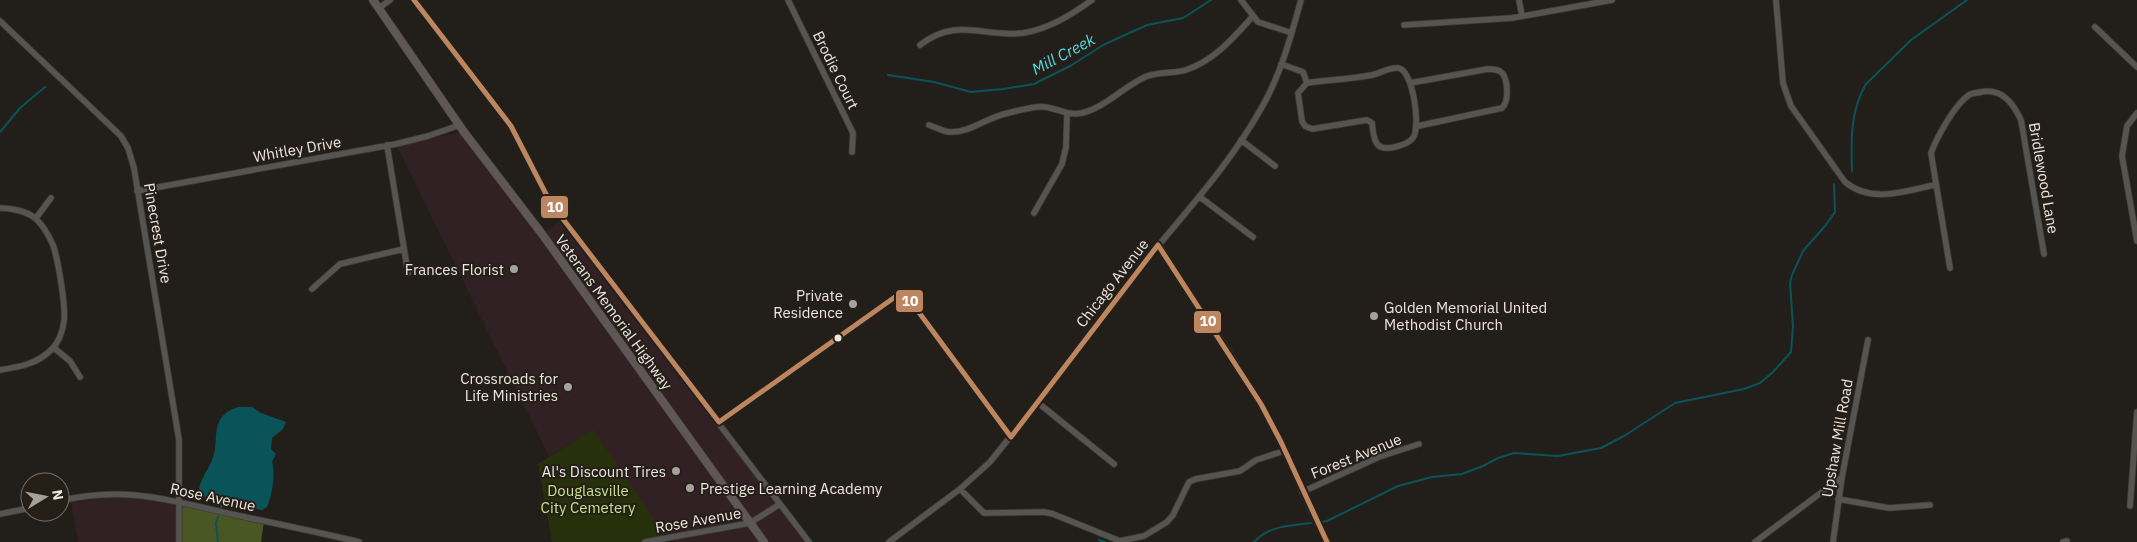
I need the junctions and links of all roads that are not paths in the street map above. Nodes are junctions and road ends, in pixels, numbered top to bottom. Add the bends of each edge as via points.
1 (373, 0) edge
2 (390, 0) edge
3 (414, 0) edge
4 (788, 0) edge
5 (1092, 0) edge
6 (1241, 0) edge
7 (1301, 0) edge
8 (1519, 0) edge
9 (1612, 0) edge
10 (1776, 0) edge
11 (378, 8) junction
12 (1253, 16) junction
13 (1522, 16) junction
14 (0, 21) edge
15 (1404, 25) dead end
16 (2095, 27) dead end
17 (1292, 33) junction
18 (920, 45) dead end
19 (1281, 64) junction
20 (2137, 67) edge
21 (1307, 83) junction
22 (1410, 83) junction
23 (2137, 113) edge
24 (1067, 114) junction
25 (460, 125) junction
26 (929, 125) dead end
27 (1418, 126) junction
28 (1241, 140) junction
29 (387, 146) junction
30 (852, 152) dead end
31 (1275, 166) dead end
32 (1936, 185) junction
33 (137, 191) junction
34 (1200, 197) junction
35 (52, 198) dead end
36 (0, 208) edge
37 (1034, 213) dead end
38 (36, 218) junction
39 (1253, 237) dead end
40 (2137, 241) edge
41 (1158, 245) junction
42 (404, 249) junction
43 (2044, 254) dead end
44 (1950, 268) dead end
45 (408, 273) dead end
46 (312, 290) dead end
47 (1868, 340) dead end
48 (54, 348) junction
49 (0, 370) edge
50 (80, 377) dead end
51 (1037, 402) junction
52 (2137, 412) edge
53 (719, 422) junction
54 (1011, 437) junction
55 (1419, 444) dead end
56 (1284, 451) junction
57 (1114, 464) dead end
58 (1842, 477) junction
59 (960, 489) junction
60 (1302, 492) junction
61 (70, 499) edge
62 (1838, 499) junction
63 (179, 502) junction
64 (780, 504) junction
65 (1930, 505) dead end
66 (2130, 506) dead end
67 (20, 510) edge
68 (0, 514) edge
69 (750, 522) junction
70 (674, 540) edge
71 (179, 542) edge
72 (359, 542) edge
73 (645, 542) edge
74 (764, 542) edge
75 (810, 542) edge
76 (889, 542) edge
77 (1327, 542) edge
78 (1755, 542) edge
79 (1833, 542) edge

1 - 11 main road, Veterans Memorial Highway
2 - 11 street
3 - 53 street via 507,120 547,196 563,219
4 - 30 street, Brodie Court via 854,133
5 - 18 street via 1069,16 1022,33 966,28 933,35
6 - 12 street
7 - 17 street, Chicago Avenue
8 - 13 street
9 - 13 street
10 - 32 street via 1783,82 1791,106 1845,182 1855,190 1880,195
11 - 25 main road, Veterans Memorial Highway
12 - 17 street via 1258,22
12 - 24 street via 1208,60 1184,71 1161,72 1145,77 1099,107
13 - 15 street
14 - 33 street, Pinecrest Drive via 121,136 132,161
16 - 20 street
17 - 19 street, Chicago Avenue
19 - 21 street via 1303,72
19 - 28 street, Chicago Avenue via 1263,105
21 - 22 street via 1373,75 1400,68
21 - 27 street via 1298,93 1302,121 1312,129 1367,120 1372,123 1378,146 1384,149 1405,144 1414,138
22 - 27 street
22 - 27 street via 1496,69 1503,74 1508,99 1502,108
23 - 40 street via 2127,126 2122,156
24 - 26 street via 1043,106 994,116 966,130 949,132
24 - 37 street via 1062,164
25 - 29 street, Whitley Drive
25 - 69 main road, Veterans Memorial Highway
28 - 31 street
28 - 34 street, Chicago Avenue
29 - 33 street, Whitley Drive
29 - 42 street
32 - 43 street, Bridlewood Lane via 1931,153 1936,139 1959,106 1970,95 1989,91 2003,95 2014,105 2021,120
32 - 44 street, Bridlewood Lane
33 - 63 street, Pinecrest Drive via 179,440
34 - 39 street
34 - 41 street, Chicago Avenue
35 - 38 street
36 - 38 street
38 - 48 street via 53,246 64,307 64,320
41 - 51 street, Chicago Avenue
41 - 56 street via 1236,363 1275,429
42 - 45 street
42 - 46 street via 340,264
47 - 58 street, Upshaw Mill Road
48 - 49 street via 33,363
48 - 50 street via 70,361
51 - 54 street, Chicago Avenue
51 - 57 street
52 - 66 street
53 - 54 street via 895,297 901,296 912,304
53 - 64 street
54 - 59 street, Chicago Avenue via 990,462
55 - 60 street, Forest Avenue via 1379,457
56 - 59 street via 1256,460 1240,471 1189,482 1167,522 1144,536 1120,541 1044,512 984,513
56 - 60 street
58 - 62 street, Upshaw Mill Road
58 - 78 street
59 - 76 street, Chicago Avenue
60 - 77 street
61 - 63 street, Rose Avenue via 126,493
62 - 65 street via 1889,508
62 - 79 street, Upshaw Mill Road
63 - 71 street, Pinecrest Drive
63 - 72 street, Rose Avenue
64 - 69 street, Rose Avenue
64 - 75 street
67 - 68 street
69 - 70 street, Rose Avenue
69 - 74 main road, Veterans Memorial Highway
70 - 73 street, Rose Avenue

